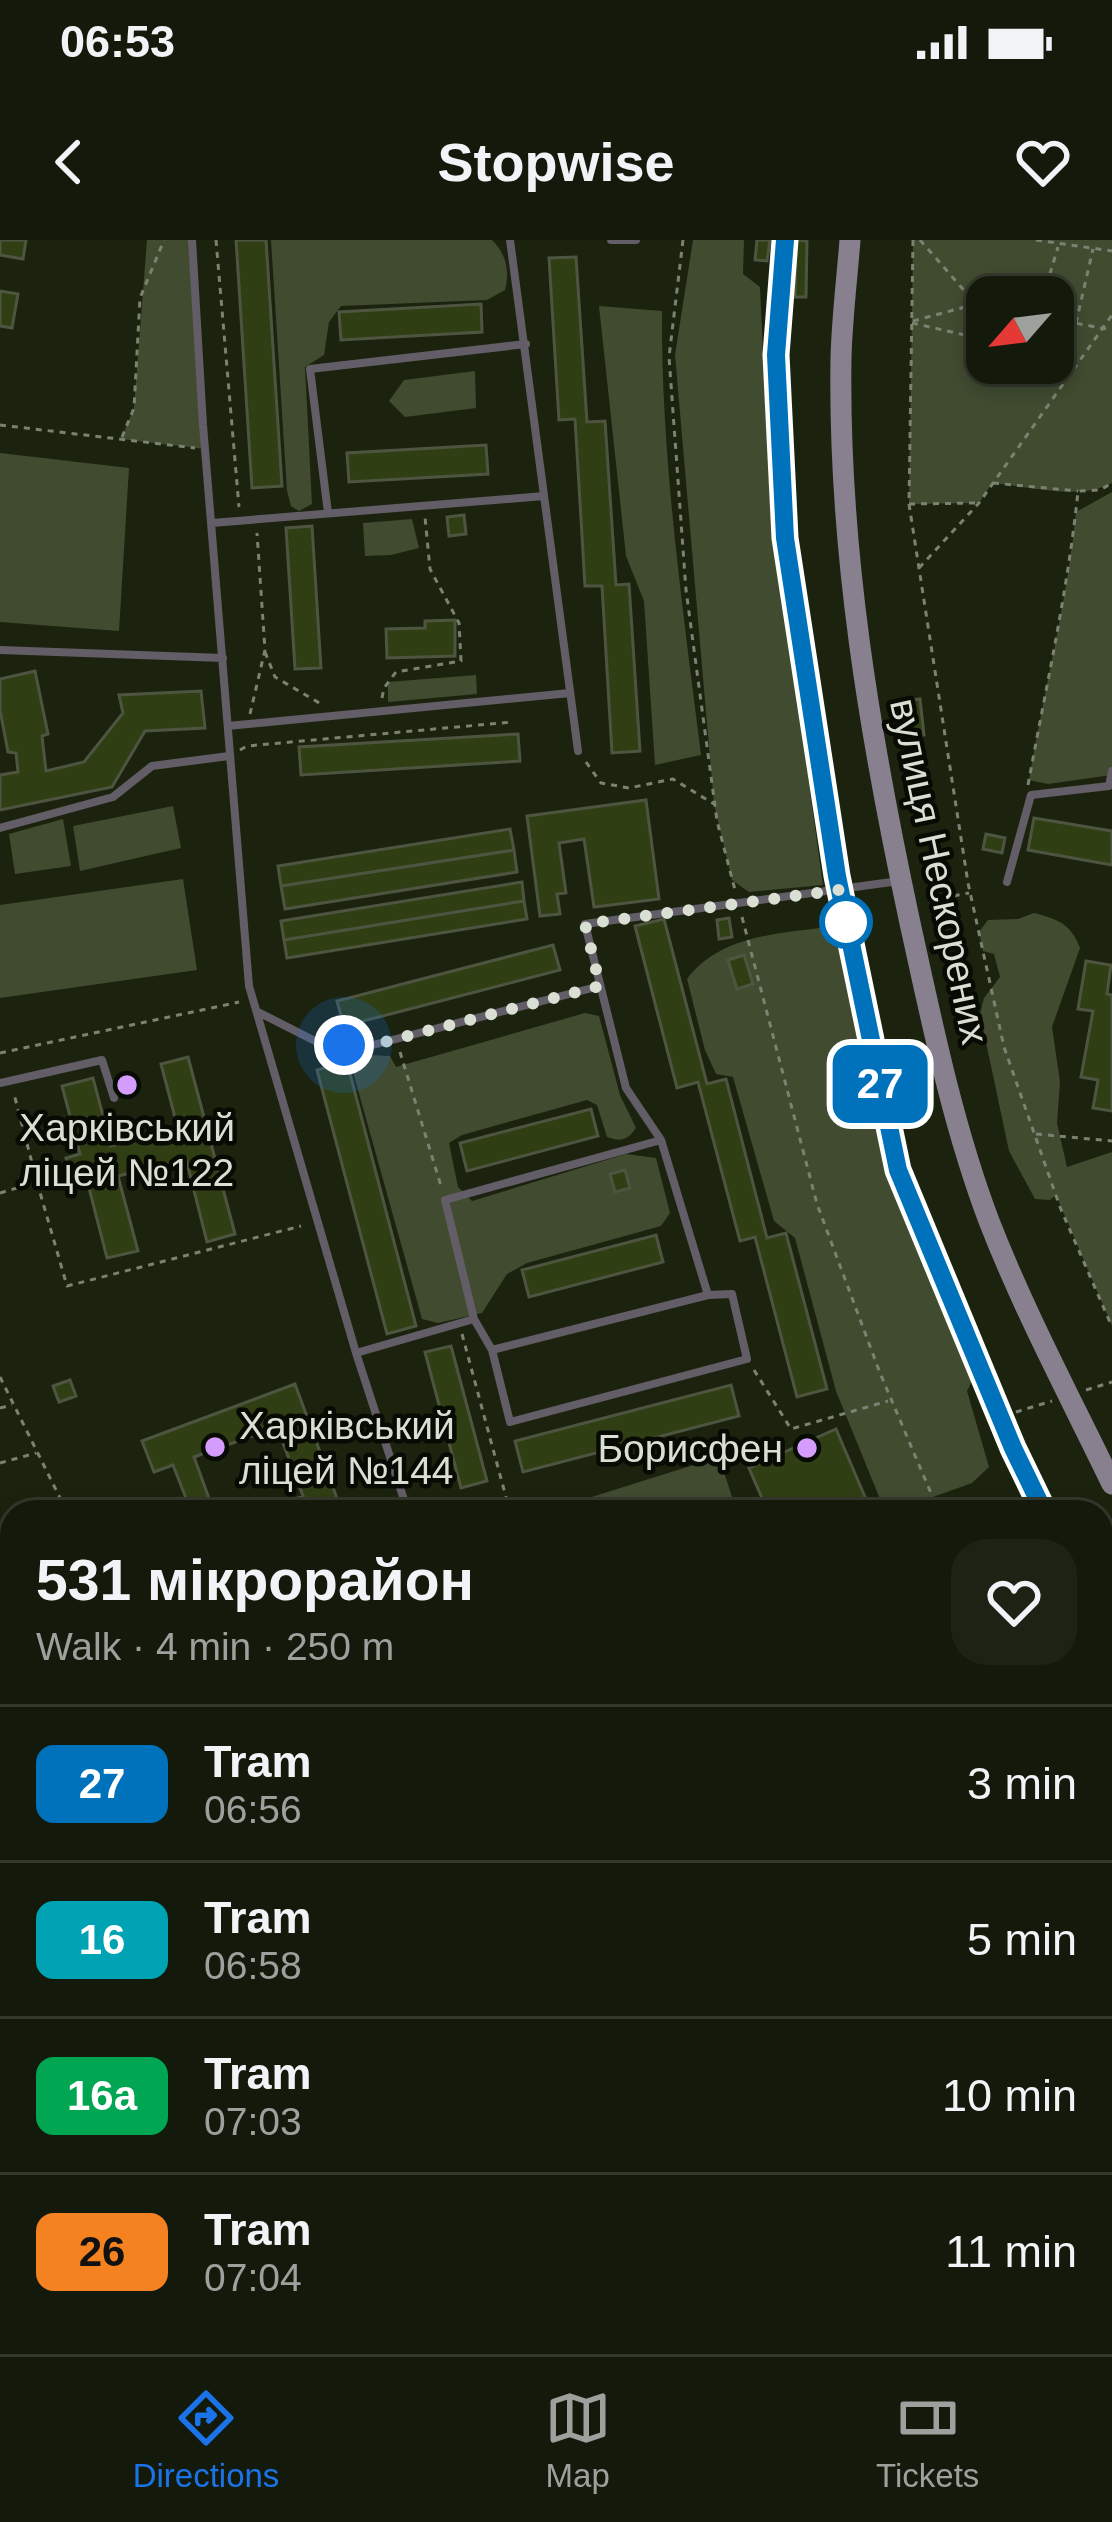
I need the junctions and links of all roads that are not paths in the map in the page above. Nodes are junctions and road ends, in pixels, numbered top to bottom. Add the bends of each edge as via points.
1 (192, 240) edge
2 (510, 240) edge
3 (610, 240) edge
4 (636, 240) edge
5 (850, 240) edge
6 (526, 344) junction
7 (544, 496) junction
8 (328, 513) junction
9 (212, 523) junction
10 (0, 650) edge
11 (223, 658) junction
12 (570, 693) junction
13 (228, 726) junction
14 (578, 751) road end
15 (229, 756) junction
16 (1112, 771) edge
17 (0, 828) edge
18 (901, 881) junction
19 (1007, 882) dead end
20 (600, 986) junction
21 (257, 1011) junction
22 (0, 1083) edge
23 (114, 1098) dead end
24 (662, 1140) junction
25 (707, 1294) junction
26 (474, 1319) junction
27 (492, 1350) junction
28 (356, 1353) junction
29 (1112, 1484) edge
30 (404, 1500) edge

1 - 9 lane
2 - 6 lane
3 - 4 lane
5 - 18 main road, вулиця Нескорених via 841,352 850,573
6 - 7 lane
6 - 8 lane via 310,369
7 - 8 lane
7 - 12 lane
8 - 9 lane
9 - 11 lane
10 - 11 lane
11 - 13 lane
12 - 13 lane
12 - 14 lane
13 - 15 lane
15 - 17 lane via 152,766 113,796
15 - 21 lane
16 - 19 lane via 1108,786 1031,795
18 - 20 lane via 585,924
18 - 29 main road, вулиця Нескорених via 989,1220
20 - 21 lane via 369,1046 320,1043
20 - 24 lane via 626,1088
21 - 28 lane
22 - 23 lane via 102,1060
24 - 25 lane
24 - 26 lane via 445,1200
25 - 27 lane
25 - 27 lane via 731,1294 747,1359 510,1422
26 - 27 lane
26 - 28 lane
28 - 30 lane

